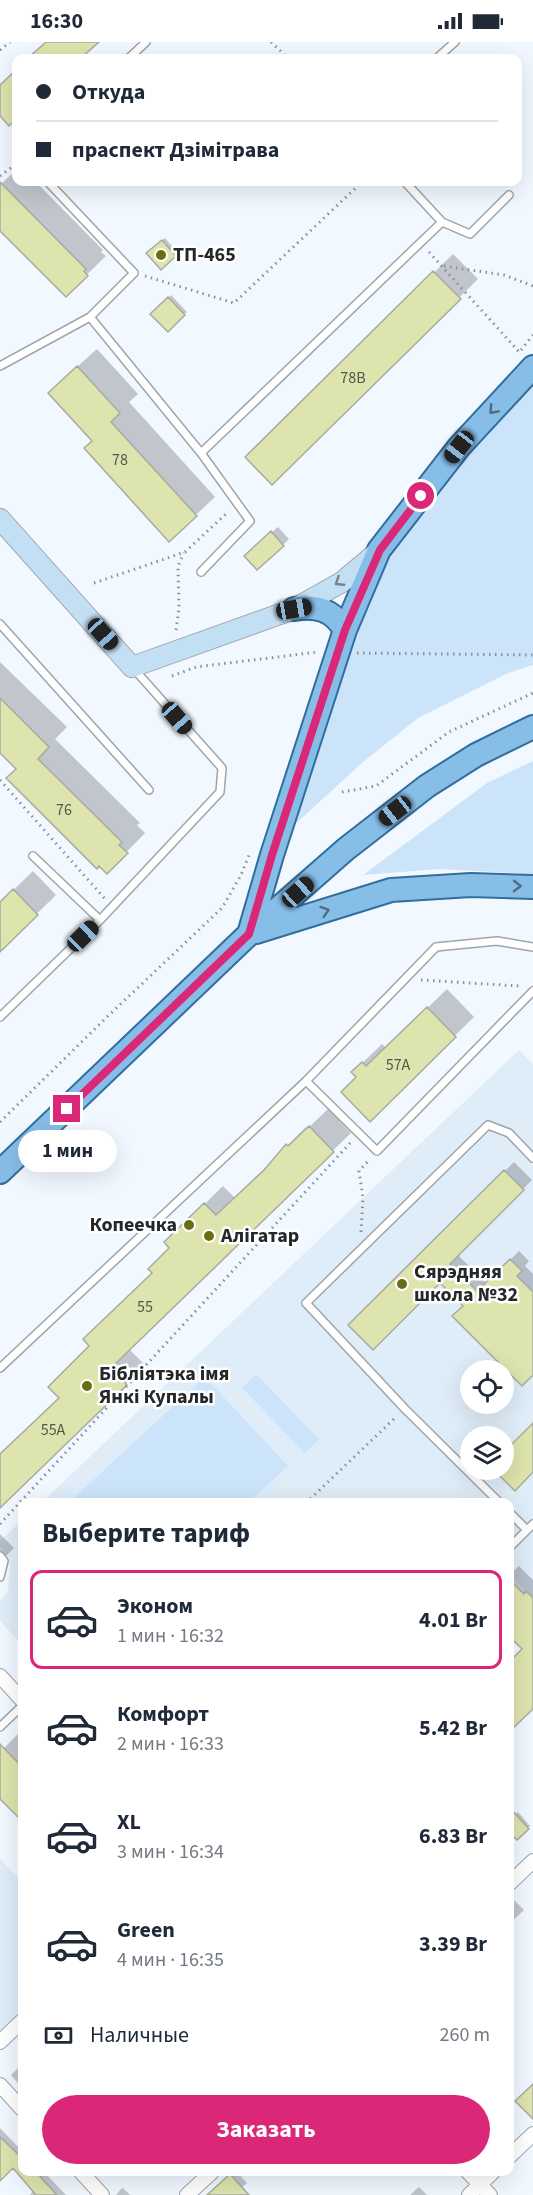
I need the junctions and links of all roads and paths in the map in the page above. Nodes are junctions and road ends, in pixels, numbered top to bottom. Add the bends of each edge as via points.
1 (10, 42) edge
2 (146, 42) edge
3 (272, 42) edge
4 (455, 42) edge
5 (0, 50) edge
6 (133, 54) edge
7 (284, 54) edge
8 (442, 54) edge
9 (52, 186) edge
10 (358, 186) edge
11 (409, 186) edge
12 (509, 195) dead end
13 (442, 222) junction
14 (420, 242) junction
15 (442, 266) junction
16 (134, 273) junction
17 (533, 286) edge
18 (90, 317) junction
19 (533, 335) edge
20 (528, 362) edge
21 (0, 366) edge
22 (201, 453) junction
23 (237, 504) junction
24 (0, 519) edge
25 (380, 550) junction
26 (185, 552) junction
27 (201, 572) dead end
28 (94, 583) dead end
29 (294, 609) junction
30 (0, 624) edge
31 (187, 627) dead end
32 (345, 630) junction
33 (132, 667) junction
34 (533, 693) edge
35 (533, 727) edge
36 (0, 780) edge
37 (148, 790) dead end
38 (342, 792) dead end
39 (252, 847) dead end
40 (33, 856) dead end
41 (533, 887) edge
42 (112, 907) junction
43 (100, 920) junction
44 (249, 934) junction
45 (533, 946) edge
46 (404, 979) junction
47 (522, 986) dead end
48 (533, 991) edge
49 (0, 1017) edge
50 (306, 1081) junction
51 (0, 1122) edge
52 (359, 1133) junction
53 (377, 1151) junction
54 (533, 1158) edge
55 (0, 1172) edge
56 (360, 1250) junction
57 (0, 1368) edge
58 (405, 1408) junction
59 (24, 1498) edge
60 (311, 1498) edge
61 (495, 1498) edge
62 (18, 1504) edge
63 (514, 1515) edge
64 (0, 1524) edge
65 (530, 1527) edge
66 (514, 1543) edge
67 (0, 1556) edge
68 (0, 1577) edge
69 (0, 1676) edge
70 (18, 1696) edge
71 (18, 1710) edge
72 (0, 1727) edge
73 (533, 1861) edge
74 (514, 1879) edge
75 (18, 2025) edge
76 (0, 2042) edge
77 (0, 2085) edge
78 (18, 2105) edge
79 (533, 2134) edge
80 (514, 2152) edge
81 (85, 2176) edge
82 (208, 2176) edge
83 (472, 2176) edge
84 (491, 2176) edge
85 (485, 2190) edge
86 (102, 2195) edge
87 (188, 2195) edge
88 (469, 2195) edge

1 - 5 path
2 - 6 lane
3 - 7 path
4 - 8 lane
9 - 16 lane
10 - 16 path via 234,303
11 - 13 lane
12 - 13 lane via 471,234
13 - 14 lane
14 - 15 path
14 - 22 lane
15 - 17 path via 504,274
15 - 20 path
16 - 18 lane
18 - 21 lane
18 - 22 lane
19 - 20 path
20 -> 25 main road
22 - 23 lane
23 - 26 path
23 - 27 lane via 250,520
24 - 33 street
25 -> 29 street via 342,582
25 - 32 main road
26 - 28 path
26 - 31 path via 178,566 176,630
29 - 32 main road via 308,606 326,610
29 - 33 street
30 - 37 lane
32 - 44 main road
33 - 42 lane via 222,768 220,792
34 - 38 path via 449,732 376,786
35 - 44 main road via 476,755 427,786 346,849
36 - 42 path
39 - 51 path via 222,909
40 - 43 lane
44 -> 41 main road via 390,890 471,885
42 - 43 lane
43 - 49 lane
44 - 55 main road
45 - 46 lane via 496,941 436,946
46 - 47 path
46 - 50 lane
48 - 53 lane
50 - 52 lane
50 - 57 lane
52 - 53 lane
52 - 59 path
53 - 56 path via 359,1171 363,1198
54 - 56 lane via 509,1133 488,1125
56 - 58 lane via 306,1303
58 - 60 path
58 - 61 lane
62 - 64 path
63 - 65 lane
65 - 66 lane
67 - 68 lane via 4,1562
69 - 70 street
71 - 72 lane
73 - 74 street
75 - 76 street
77 - 78 street
79 - 80 street
81 - 86 street
82 - 87 street
83 - 85 street
84 - 85 street
85 - 88 street

